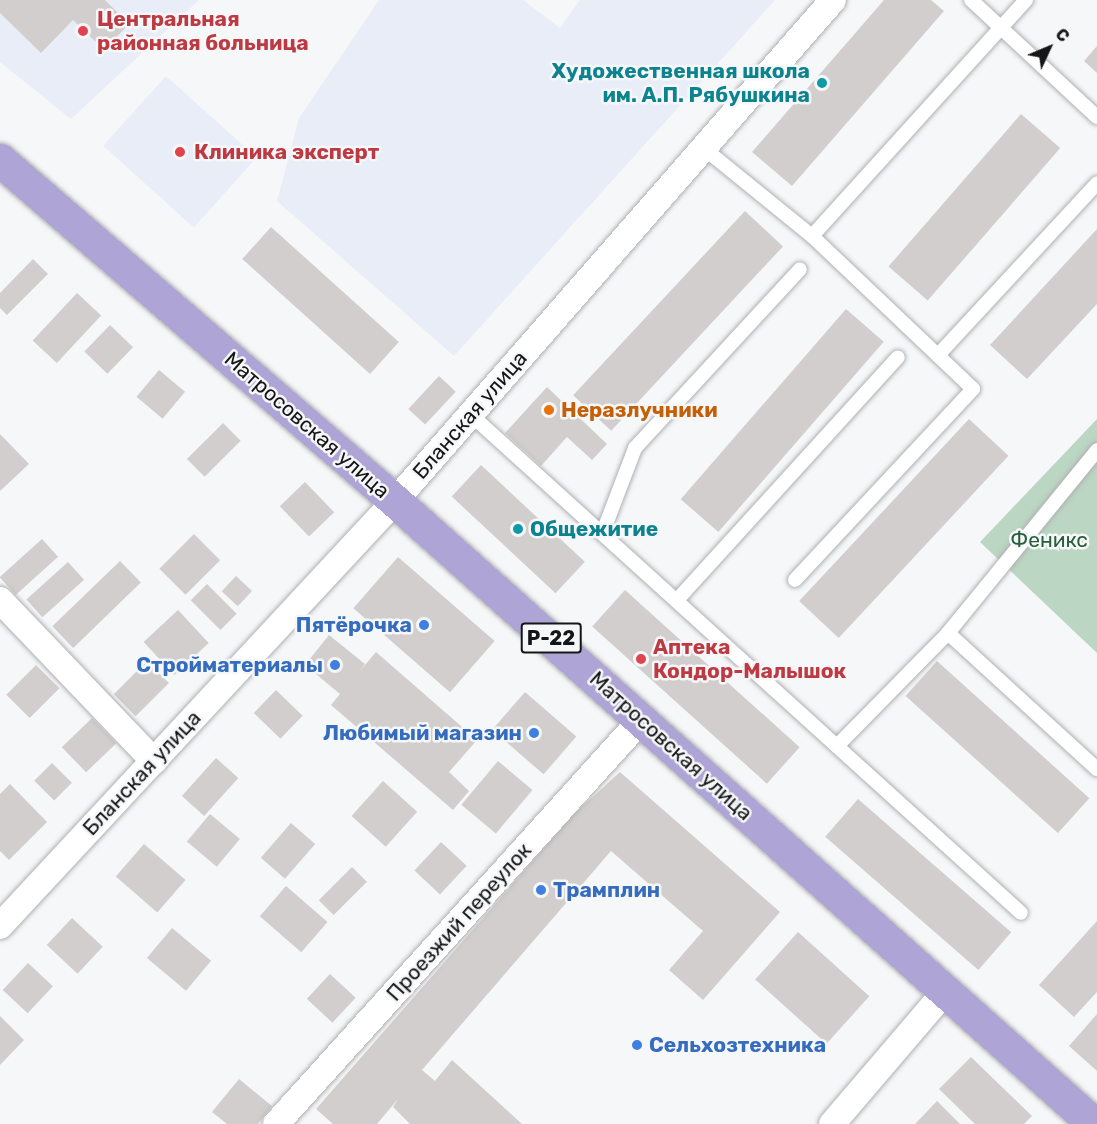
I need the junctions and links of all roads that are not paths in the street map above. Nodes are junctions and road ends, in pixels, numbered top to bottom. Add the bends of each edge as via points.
1 (833, 0) edge
2 (971, 0) edge
3 (1026, 0) edge
4 (1000, 28) junction
5 (1097, 117) edge
6 (706, 150) junction
7 (0, 160) edge
8 (1097, 183) edge
9 (812, 236) junction
10 (800, 269) dead end
11 (938, 356) junction
12 (898, 357) dead end
13 (470, 414) junction
14 (1097, 450) edge
15 (395, 501) junction
16 (603, 532) junction
17 (795, 580) dead end
18 (0, 600) edge
19 (677, 600) junction
20 (948, 633) junction
21 (642, 719) junction
22 (837, 746) junction
23 (154, 760) junction
24 (1097, 769) edge
25 (1021, 913) dead end
26 (0, 926) edge
27 (944, 993) junction
28 (276, 1124) edge
29 (832, 1124) edge
30 (1094, 1124) edge

1 - 6 street, Бланская улица
2 - 4 lane
3 - 4 lane
4 - 5 lane
4 - 9 lane
6 - 9 lane
6 - 13 street, Бланская улица
7 - 15 highway, Матросовская улица / Р-22
8 - 11 lane
9 - 11 lane
10 - 16 lane via 635,448
11 - 17 lane via 973,389
12 - 19 lane
13 - 15 street, Бланская улица
13 - 16 lane
14 - 20 lane
15 - 21 highway, Матросовская улица / Р-22
15 - 23 street, Бланская улица
16 - 19 lane
18 - 23 street
19 - 22 lane
20 - 22 lane
20 - 24 lane
21 - 27 highway, Матросовская улица / Р-22
21 - 28 street, Проезжий переулок
22 - 25 lane
23 - 26 street, Бланская улица
27 - 29 street
27 - 30 highway, Матросовская улица / Р-22

